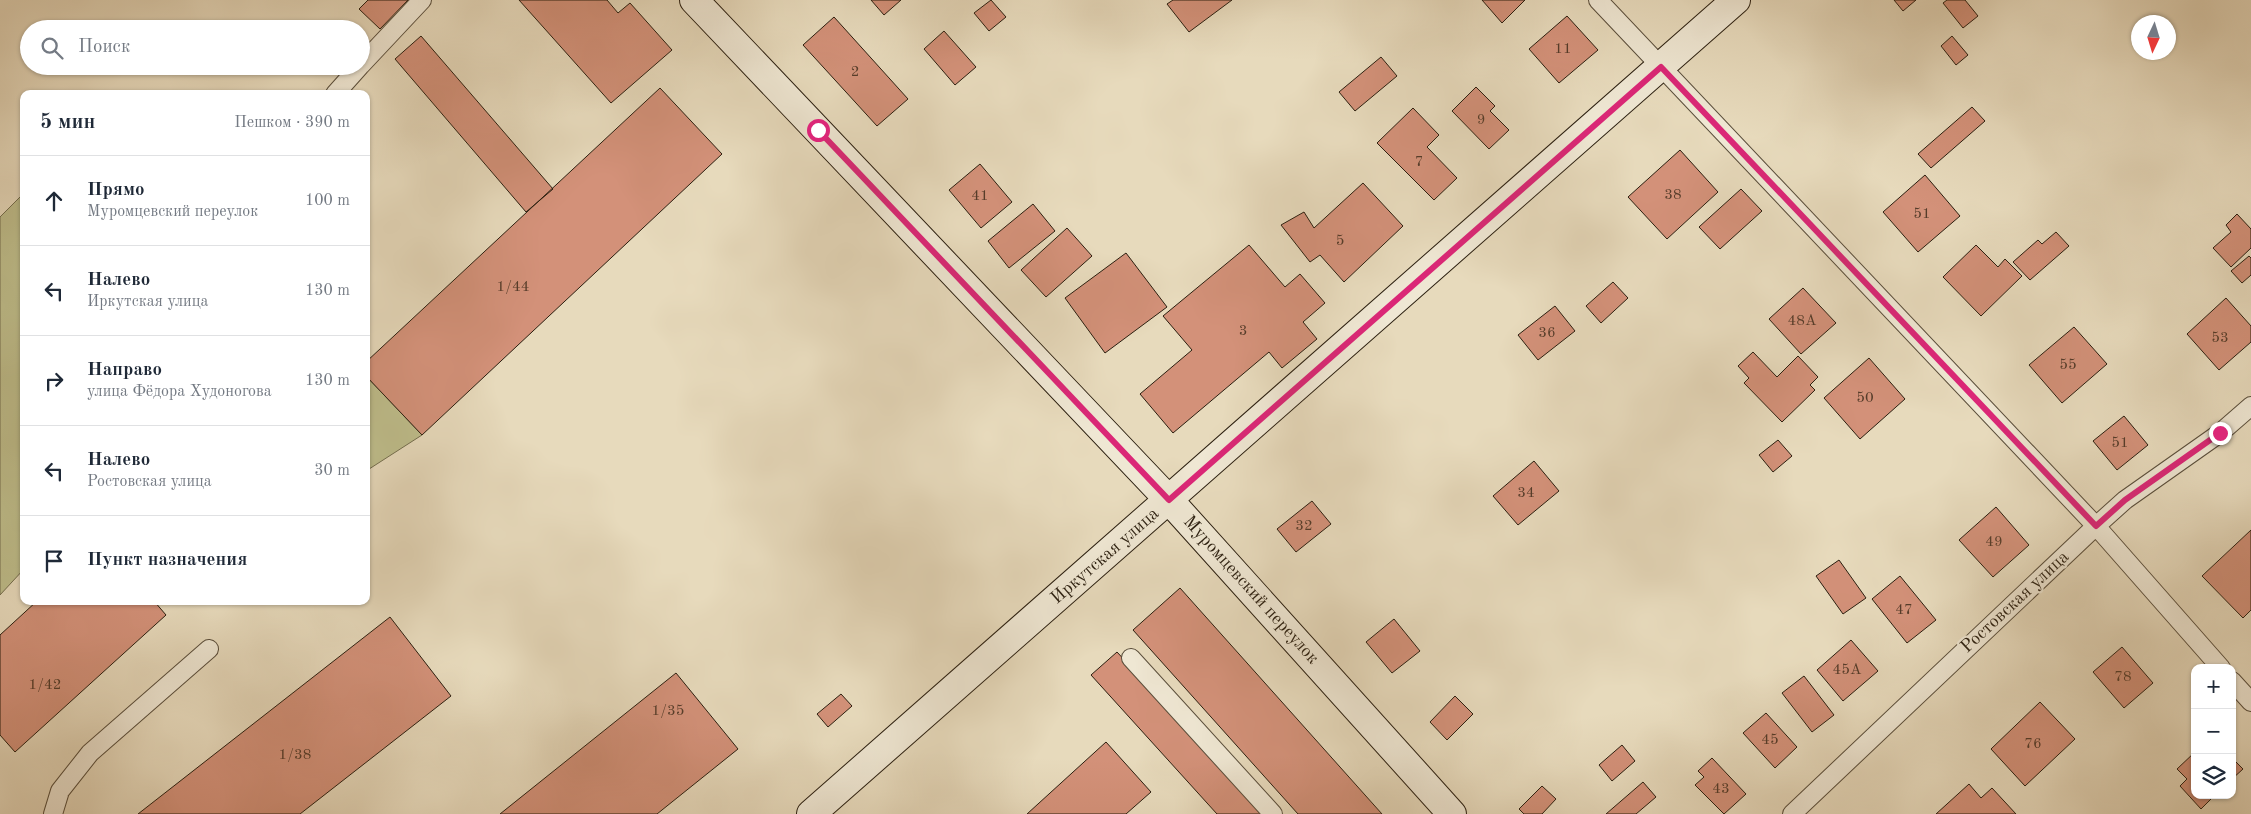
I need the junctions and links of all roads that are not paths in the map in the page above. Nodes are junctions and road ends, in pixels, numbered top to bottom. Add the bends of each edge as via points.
1 (422, 0) edge
2 (694, 0) edge
3 (1598, 0) edge
4 (1736, 0) edge
5 (370, 56) edge
6 (1661, 67) junction
7 (353, 75) edge
8 (339, 90) edge
9 (2251, 406) edge
10 (1169, 500) junction
11 (2096, 526) junction
12 (209, 649) dead end
13 (1131, 658) dead end
14 (2217, 664) edge
15 (2236, 685) edge
16 (2251, 702) edge
17 (53, 814) edge
18 (811, 814) edge
19 (1273, 814) edge
20 (1452, 814) edge
21 (1792, 814) edge

1 - 5 lane
2 - 10 street, Муромцевский переулок
3 - 6 lane
4 - 6 street, Иркутская улица
6 - 10 street, Иркутская улица
6 - 11 lane
7 - 8 lane
9 - 11 lane, Ростовская улица via 2220,433 2125,500
10 - 18 street, Иркутская улица
10 - 20 street, Муромцевский переулок
11 - 14 lane
11 - 21 lane, Ростовская улица
12 - 17 lane via 90,753 60,791
13 - 19 lane
15 - 16 lane

